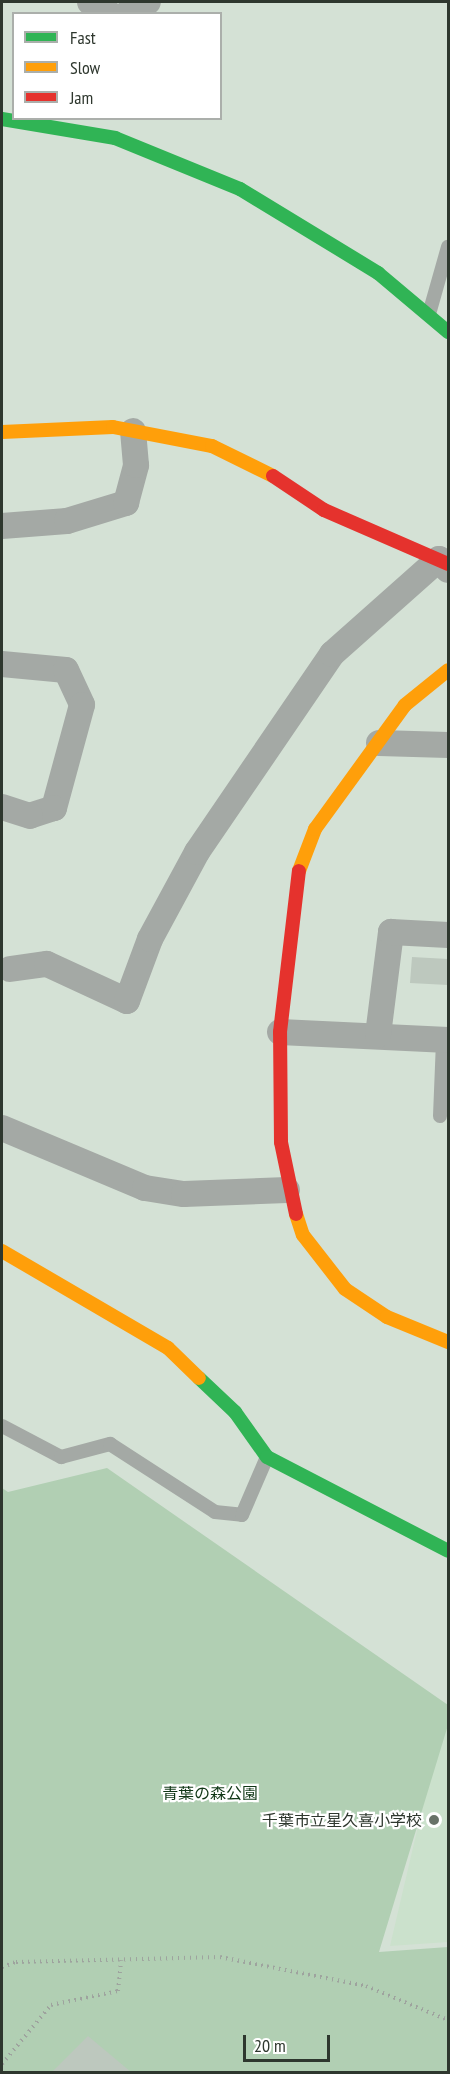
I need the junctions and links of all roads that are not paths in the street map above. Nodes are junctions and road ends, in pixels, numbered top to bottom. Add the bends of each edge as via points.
1 (90, 2) edge
2 (148, 2) edge
3 (107, 12) edge
4 (130, 12) edge
5 (24, 120) edge
6 (45, 121) edge
7 (448, 247) edge
8 (428, 315) junction
9 (448, 332) edge
10 (133, 431) junction
11 (2, 432) edge
12 (2, 526) edge
13 (445, 565) edge
14 (2, 664) edge
15 (448, 670) edge
16 (379, 743) junction
17 (448, 745) edge
18 (2, 807) edge
19 (448, 935) edge
20 (4, 974) edge
21 (280, 1032) junction
22 (378, 1035) junction
23 (446, 1040) edge
24 (440, 1116) dead end
25 (2, 1128) edge
26 (287, 1190) junction
27 (2, 1251) edge
28 (448, 1342) edge
29 (2, 1426) edge
30 (267, 1457) junction
31 (448, 1551) edge

1 - 3 street
2 - 4 street
5 - 6 street
6 - 8 street via 114,138 240,189 378,273
7 - 8 lane
8 - 9 street
10 - 11 street
10 - 12 street via 136,465 126,503 67,521
10 - 13 street via 212,446 256,465 324,510
13 - 20 street via 332,654 197,852 150,939 128,1001 47,964
14 - 18 street via 66,670 82,705 54,808 30,816
15 - 16 street via 405,705
16 - 17 street
16 - 21 street via 341,786 300,865
19 - 22 street via 391,932
21 - 22 street
21 - 26 street via 281,1142
22 - 23 street
23 - 24 lane
25 - 26 street via 144,1188 184,1194
26 - 28 street via 303,1235 345,1288 387,1317
27 - 30 street via 168,1348 235,1412
29 - 30 lane via 61,1457 110,1444 215,1512 242,1515
30 - 31 street

